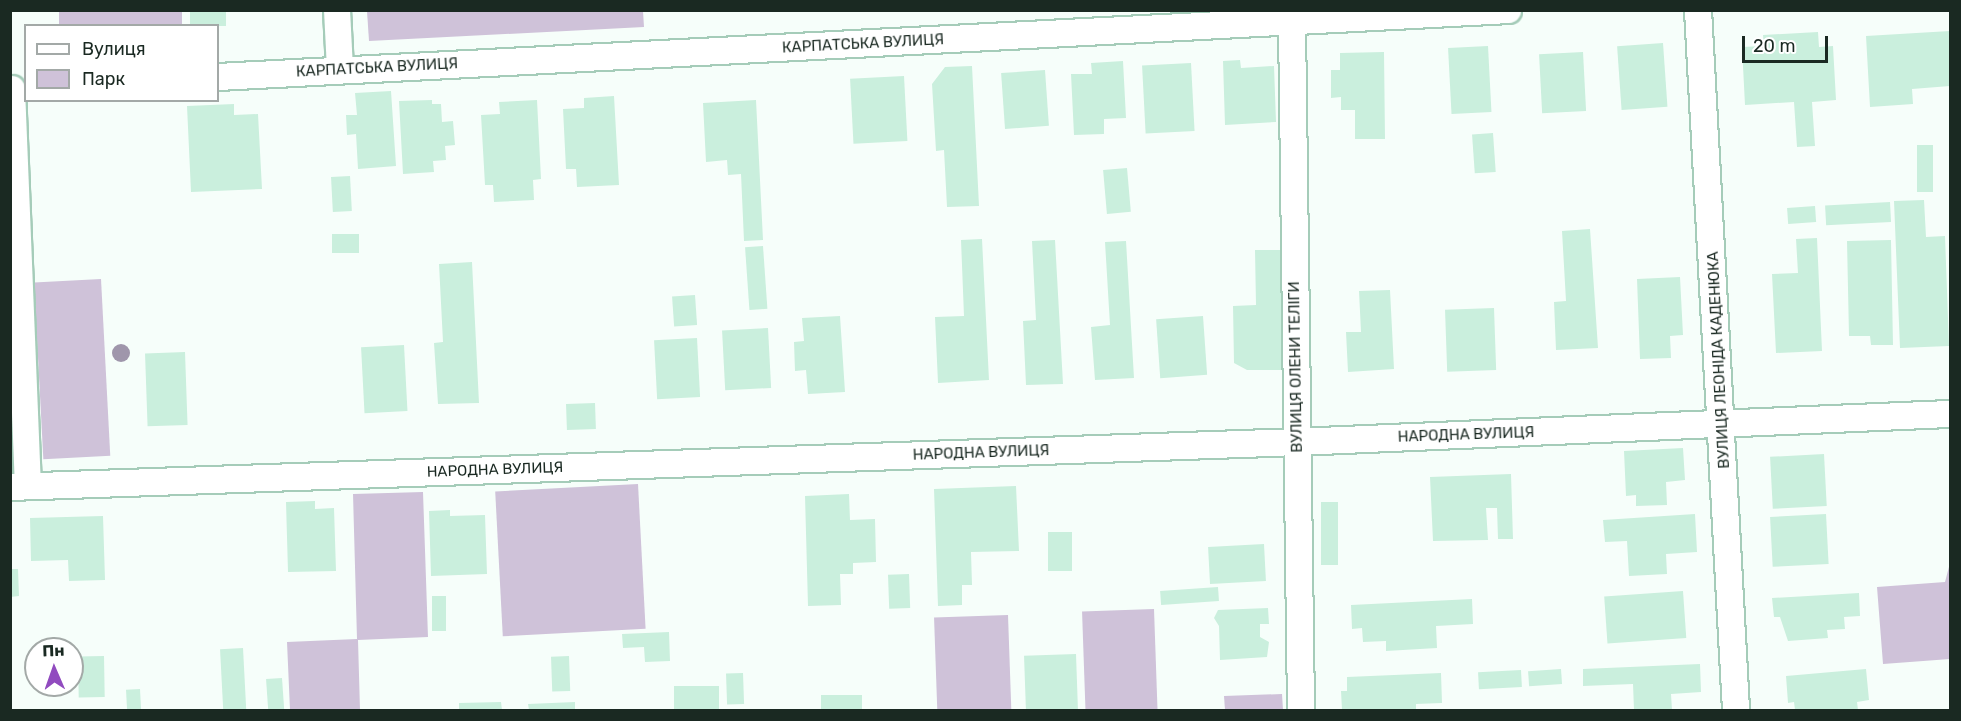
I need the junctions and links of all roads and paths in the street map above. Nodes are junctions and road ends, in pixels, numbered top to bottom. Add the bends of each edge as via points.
1 (337, 10) edge
2 (1508, 10) edge
3 (1698, 10) edge
4 (1292, 23) junction
5 (340, 70) junction
6 (219, 77) edge
7 (16, 88) edge
8 (1950, 414) edge
9 (1723, 424) junction
10 (1297, 442) junction
11 (19, 486) edge
12 (1301, 711) edge
13 (1736, 711) edge

1 - 5 street
2 - 4 street, КАРПАТСЬКА ВУЛИЦЯ
3 - 9 street, ВУЛИЦЯ ЛЕОНІДА КАДЕНЮКА
4 - 5 street, КАРПАТСЬКА ВУЛИЦЯ
4 - 10 street, ВУЛИЦЯ ОЛЕНИ ТЕЛІГИ
5 - 6 street, КАРПАТСЬКА ВУЛИЦЯ
7 - 11 street
8 - 9 street, НАРОДНА ВУЛИЦЯ
9 - 10 street, НАРОДНА ВУЛИЦЯ
9 - 13 street, ВУЛИЦЯ ЛЕОНІДА КАДЕНЮКА
10 - 11 street, НАРОДНА ВУЛИЦЯ
10 - 12 street, ВУЛИЦЯ ОЛЕНИ ТЕЛІГИ

